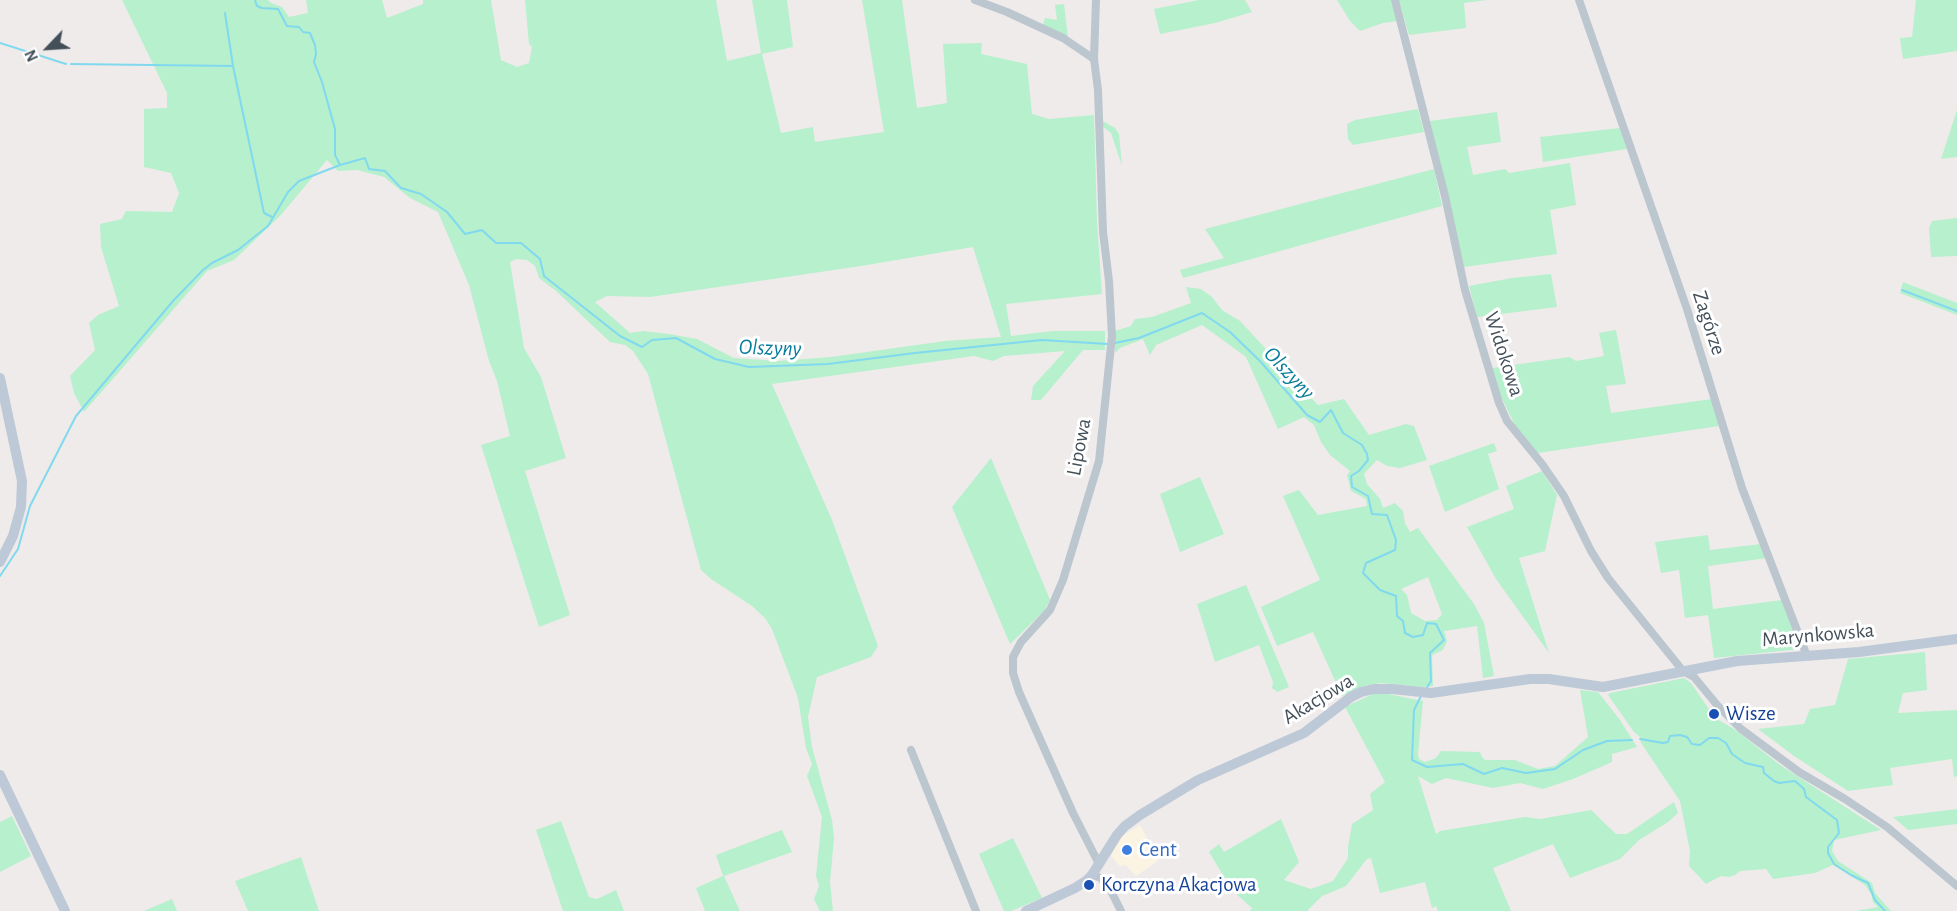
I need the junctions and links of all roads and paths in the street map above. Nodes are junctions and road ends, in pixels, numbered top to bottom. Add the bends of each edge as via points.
1 (975, 0) edge
2 (1096, 0) edge
3 (1395, 0) edge
4 (1579, 0) edge
5 (1094, 59) junction
6 (0, 378) edge
7 (0, 562) edge
8 (1957, 639) edge
9 (1807, 656) junction
10 (1683, 671) junction
11 (911, 750) dead end
12 (0, 775) edge
13 (1100, 864) junction
14 (1092, 875) junction
15 (1957, 886) edge
16 (65, 911) edge
17 (976, 911) edge
18 (1026, 911) edge
19 (1121, 911) edge

1 - 5 street via 1063,38
2 - 5 street, Lipowa
3 - 10 street, Widokowa via 1465,290 1499,403 1564,496 1608,578
4 - 9 street, Zagórze via 1687,309 1742,488
5 - 13 street, Lipowa via 1112,336 1099,461 1063,580 1050,610 1021,642 1013,657 1013,673 1073,813
6 - 7 street via 22,481 21,507
8 - 9 street, Marynkowska
9 - 10 street, Marynkowska via 1737,661
10 - 13 street, Akacjowa via 1603,687 1530,678 1431,693 1374,689 1361,692 1304,733 1198,780 1140,815 1117,835
10 - 15 street via 1694,677 1742,729 1799,772 1887,827
11 - 17 street
12 - 16 street
13 - 14 street, Akacjowa
14 - 18 street, Akacjowa via 1075,888
14 - 19 street via 1101,878

